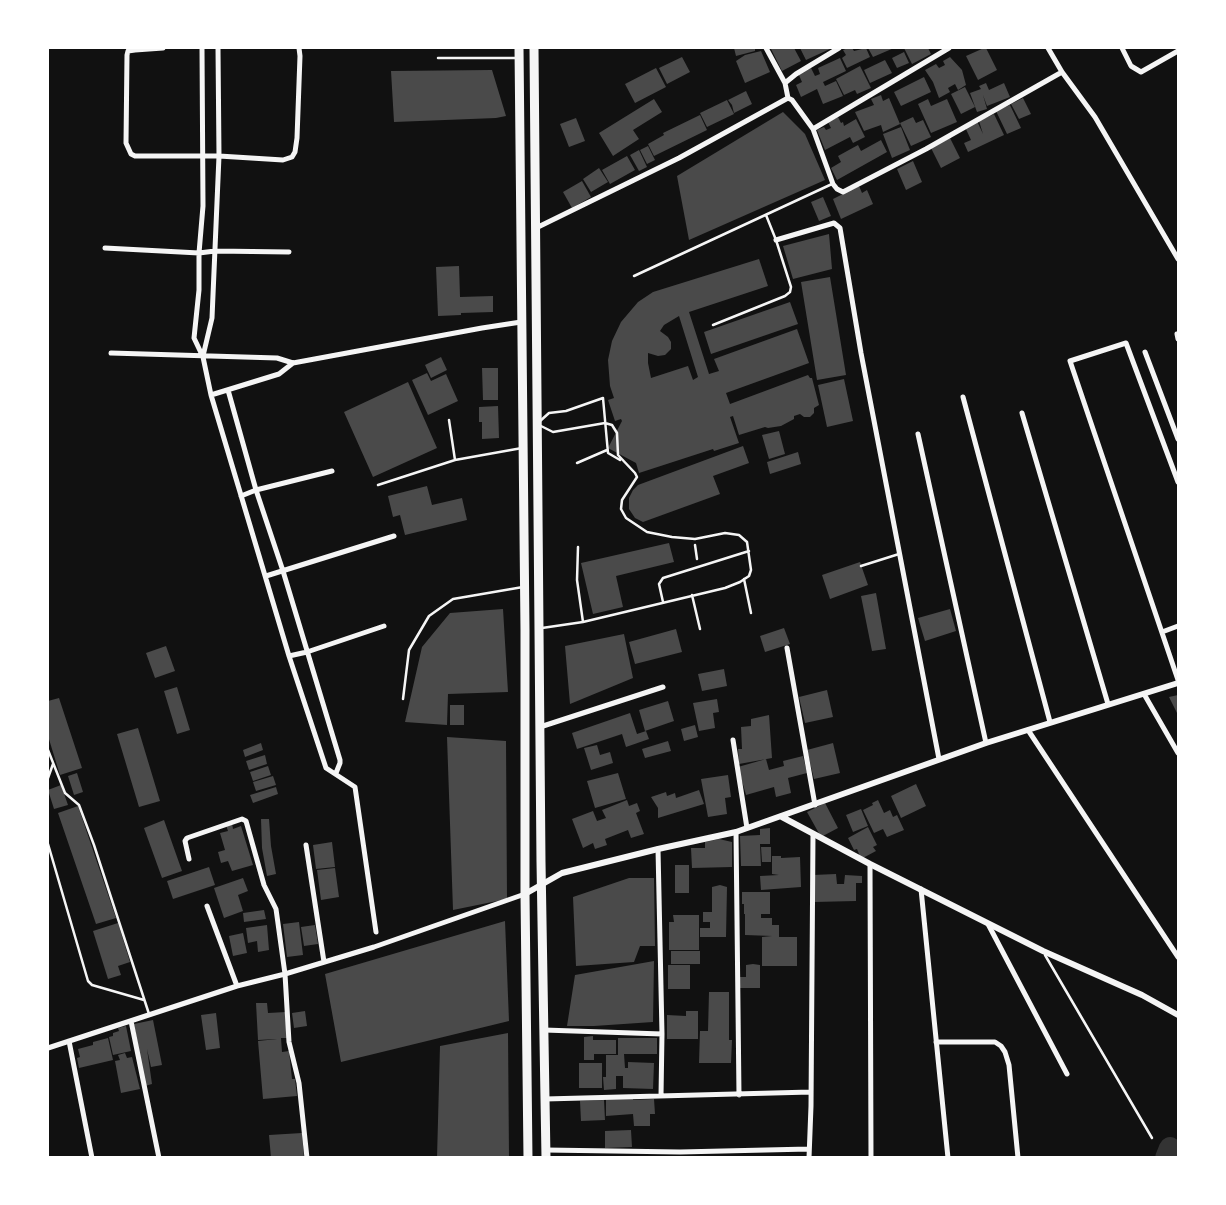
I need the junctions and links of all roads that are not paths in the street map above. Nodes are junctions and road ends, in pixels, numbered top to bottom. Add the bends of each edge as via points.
1 (163, 48) edge
2 (202, 48) edge
3 (218, 48) edge
4 (299, 48) edge
5 (519, 48) edge
6 (534, 48) edge
7 (766, 48) edge
8 (837, 48) edge
9 (934, 48) edge
10 (949, 48) edge
11 (1048, 48) edge
12 (1122, 48) edge
13 (1178, 51) edge
14 (937, 54) junction
15 (438, 58) dead end
16 (519, 58) junction
17 (1062, 72) junction
18 (785, 83) junction
19 (788, 98) junction
20 (813, 129) junction
21 (202, 156) junction
22 (219, 156) junction
23 (833, 184) junction
24 (766, 215) junction
25 (536, 228) junction
26 (776, 240) junction
27 (105, 248) dead end
28 (215, 251) junction
29 (289, 252) dead end
30 (199, 253) junction
31 (1178, 259) edge
32 (634, 276) dead end
33 (521, 322) junction
34 (713, 324) dead end
35 (1145, 352) dead end
36 (111, 353) dead end
37 (203, 356) junction
38 (293, 363) junction
39 (228, 390) junction
40 (211, 395) junction
41 (962, 398) dead end
42 (1022, 413) dead end
43 (449, 420) dead end
44 (605, 423) junction
45 (537, 424) junction
46 (523, 426) junction
47 (918, 434) dead end
48 (1178, 439) edge
49 (524, 448) junction
50 (607, 450) junction
51 (455, 460) junction
52 (622, 460) junction
53 (577, 463) dead end
54 (332, 471) dead end
55 (1178, 482) edge
56 (378, 485) dead end
57 (256, 490) junction
58 (241, 496) junction
59 (394, 536) dead end
60 (578, 547) dead end
61 (749, 551) junction
62 (900, 554) junction
63 (861, 566) dead end
64 (283, 571) junction
65 (266, 576) junction
66 (744, 580) junction
67 (525, 586) junction
68 (692, 595) junction
69 (662, 602) junction
70 (751, 613) dead end
71 (583, 622) junction
72 (384, 626) dead end
73 (1178, 626) edge
74 (540, 628) junction
75 (700, 629) dead end
76 (525, 630) junction
77 (1162, 632) junction
78 (787, 648) dead end
79 (307, 652) junction
80 (289, 656) junction
81 (1178, 681) edge
82 (663, 687) dead end
83 (1144, 694) junction
84 (403, 699) dead end
85 (1108, 704) junction
86 (1050, 722) junction
87 (540, 727) junction
88 (1028, 730) junction
89 (734, 740) dead end
90 (986, 743) junction
91 (48, 750) edge
92 (1178, 753) edge
93 (939, 759) junction
94 (53, 764) junction
95 (336, 773) junction
96 (48, 778) edge
97 (815, 805) junction
98 (782, 817) junction
99 (747, 828) junction
100 (736, 832) junction
101 (813, 834) junction
102 (48, 844) edge
103 (306, 844) dead end
104 (658, 849) junction
105 (189, 859) dead end
106 (870, 864) junction
107 (541, 885) junction
108 (921, 890) junction
109 (526, 894) junction
110 (207, 906) dead end
111 (988, 923) junction
112 (376, 932) dead end
113 (1043, 951) junction
114 (1178, 957) edge
115 (324, 962) junction
116 (285, 974) junction
117 (238, 986) junction
118 (144, 1000) junction
119 (149, 1015) junction
120 (1178, 1016) edge
121 (131, 1021) junction
122 (543, 1030) junction
123 (662, 1034) junction
124 (69, 1041) junction
125 (936, 1042) junction
126 (48, 1048) edge
127 (1067, 1074) dead end
128 (811, 1092) junction
129 (739, 1095) junction
130 (661, 1096) junction
131 (544, 1099) junction
132 (1152, 1138) dead end
133 (809, 1150) junction
134 (546, 1154) edge
135 (680, 1155) edge
136 (92, 1158) edge
137 (159, 1158) edge
138 (308, 1158) edge
139 (528, 1158) edge
140 (809, 1158) edge
141 (871, 1158) edge
142 (948, 1158) edge
143 (1018, 1158) edge

1 - 21 street via 128,51 128,148 135,156
2 - 21 street
3 - 22 street
4 - 22 street via 297,138 292,157 283,160
5 - 16 main road
6 - 25 main road
7 - 18 street
8 - 18 street
9 - 14 street
10 - 14 street
11 - 17 street
12 - 13 street via 1131,66 1141,72
14 - 20 street
15 - 16 lane
16 - 33 main road
17 - 23 street via 843,192
17 - 31 street via 1094,118
18 - 19 street
19 - 20 street
19 - 25 street via 679,158
20 - 23 street
21 - 22 street
21 - 30 street
22 - 28 street
23 - 24 lane
24 - 26 lane
24 - 32 lane
25 - 45 main road
26 - 34 lane via 791,287 788,294
26 - 62 street via 834,224 840,228
27 - 30 street
28 - 29 street
28 - 30 street
28 - 37 street via 212,318
30 - 37 street via 194,338
33 - 38 street
33 - 46 main road
35 - 48 street
36 - 37 street
37 - 38 street via 277,358
37 - 40 street
38 - 39 street via 279,374
39 - 40 street
39 - 57 street
40 - 58 street
41 - 86 street
42 - 85 street
43 - 51 lane
44 - 45 lane via 553,432
44 - 45 lane via 602,398 549,413
44 - 50 lane
44 - 52 lane via 615,428 618,454
45 - 46 lane
45 - 74 main road
46 - 49 main road
47 - 90 street
49 - 51 lane
49 - 67 main road
50 - 52 lane via 610,456
50 - 53 lane
51 - 56 lane
52 - 61 lane via 637,477 622,500 621,509 626,518 646,532 694,538 739,535 747,542
54 - 57 street
55 - 77 street via 1126,343 1070,361
57 - 58 street
57 - 64 street
58 - 65 street
59 - 64 street
60 - 71 lane via 576,580
61 - 66 lane via 751,570
61 - 69 lane via 662,580 659,584
62 - 63 lane
62 - 93 street
64 - 65 street
64 - 79 street
65 - 80 street
66 - 68 lane
66 - 70 lane
67 - 76 main road
67 - 84 lane via 454,598 429,616 409,650
68 - 69 lane
68 - 75 lane
69 - 71 lane
71 - 74 lane
72 - 79 street
73 - 77 street
74 - 76 lane
74 - 87 main road
76 - 109 main road
77 - 81 street
78 - 97 street
79 - 80 street
79 - 95 street via 340,760
80 - 95 street via 326,768
81 - 83 street
82 - 87 street
83 - 85 street
83 - 92 street
85 - 86 street
86 - 88 street
87 - 107 main road
88 - 90 street
88 - 114 street
89 - 99 street
90 - 93 street
91 - 94 lane
93 - 97 street
94 - 96 lane
94 - 118 lane via 65,793 79,805
95 - 112 street via 355,787
97 - 98 street
98 - 99 street
98 - 101 street
99 - 100 street
100 - 104 street
100 - 129 street
101 - 106 street
101 - 128 street
102 - 118 lane via 88,981 92,985
103 - 115 street
104 - 107 street via 562,874
104 - 123 street
105 - 116 street via 187,838 245,818 264,885 275,906
106 - 108 street
106 - 141 street
107 - 109 street
107 - 122 main road
108 - 111 street
108 - 125 street
109 - 115 street
109 - 139 main road
110 - 117 street
111 - 113 street
111 - 127 street
113 - 120 street via 1142,995
113 - 132 lane
115 - 116 street
116 - 117 street
116 - 138 street via 289,1042 299,1083
117 - 119 street
118 - 119 lane
119 - 121 street
121 - 124 street
121 - 137 street
122 - 123 street
122 - 131 main road
123 - 130 street
124 - 126 street
124 - 136 street
125 - 142 street
125 - 143 street via 995,1042 1001,1046 1009,1065
128 - 129 street
128 - 133 street
129 - 130 street
130 - 131 street
131 - 134 main road
133 - 135 street
133 - 140 street
134 - 135 street

